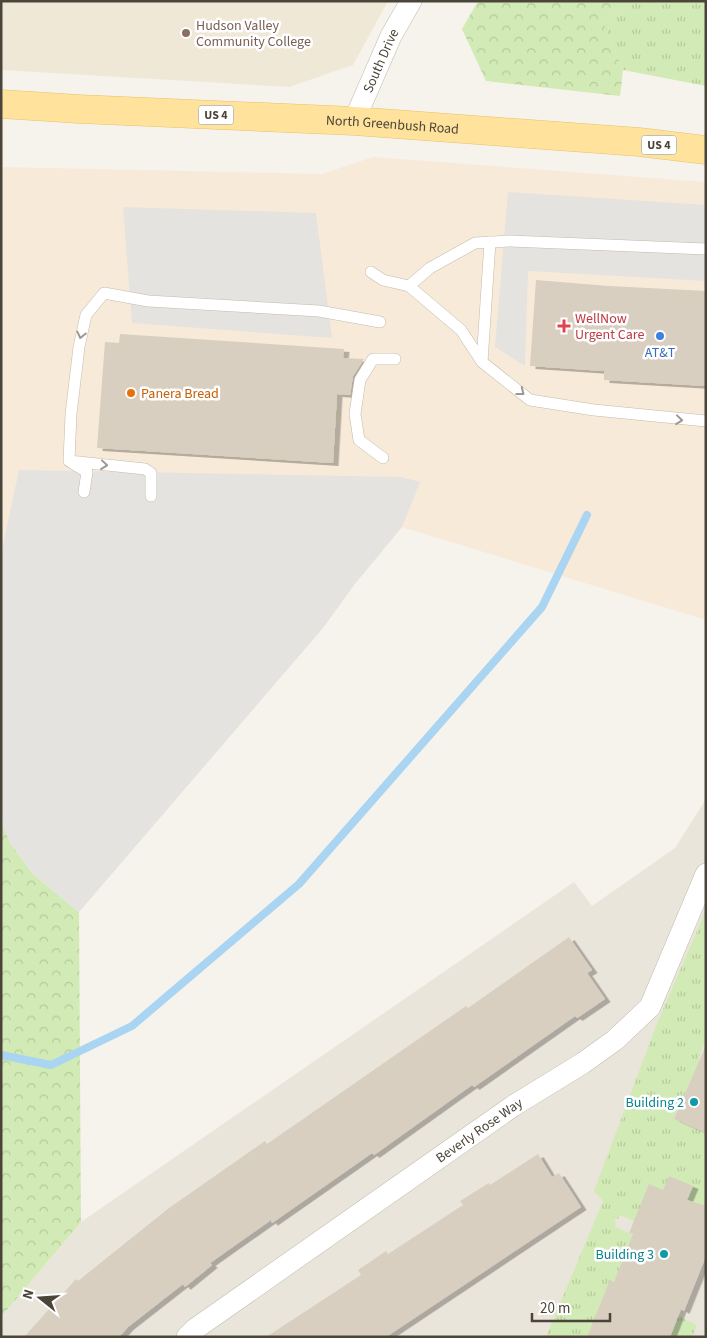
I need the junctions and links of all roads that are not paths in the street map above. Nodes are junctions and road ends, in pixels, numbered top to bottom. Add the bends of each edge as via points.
1 (411, 1) edge
2 (1, 104) edge
3 (354, 121) junction
4 (706, 150) edge
5 (490, 242) junction
6 (706, 249) edge
7 (372, 272) dead end
8 (410, 286) junction
9 (380, 322) dead end
10 (395, 360) dead end
11 (482, 362) junction
12 (706, 421) edge
13 (383, 458) dead end
14 (69, 461) junction
15 (84, 492) dead end
16 (151, 496) dead end
17 (706, 874) edge
18 (187, 1337) edge

1 - 3 street, South Drive via 391,36
2 - 3 main road, North Greenbush Road / US 4
3 - 4 main road, North Greenbush Road / US 4 via 640,142
5 - 6 lane
5 - 8 lane via 475,243 430,268
5 - 11 lane
7 - 8 lane via 383,280
8 - 11 lane via 461,330
9 -> 14 lane via 319,311 148,301 104,293 86,315 79,347
10 - 13 lane via 373,359 360,380 355,414 360,440
11 -> 12 lane via 530,400
14 - 15 lane via 87,472
14 -> 16 lane via 146,469 150,473
17 - 18 street, Beverly Rose Way via 650,1006 615,1040 513,1106

